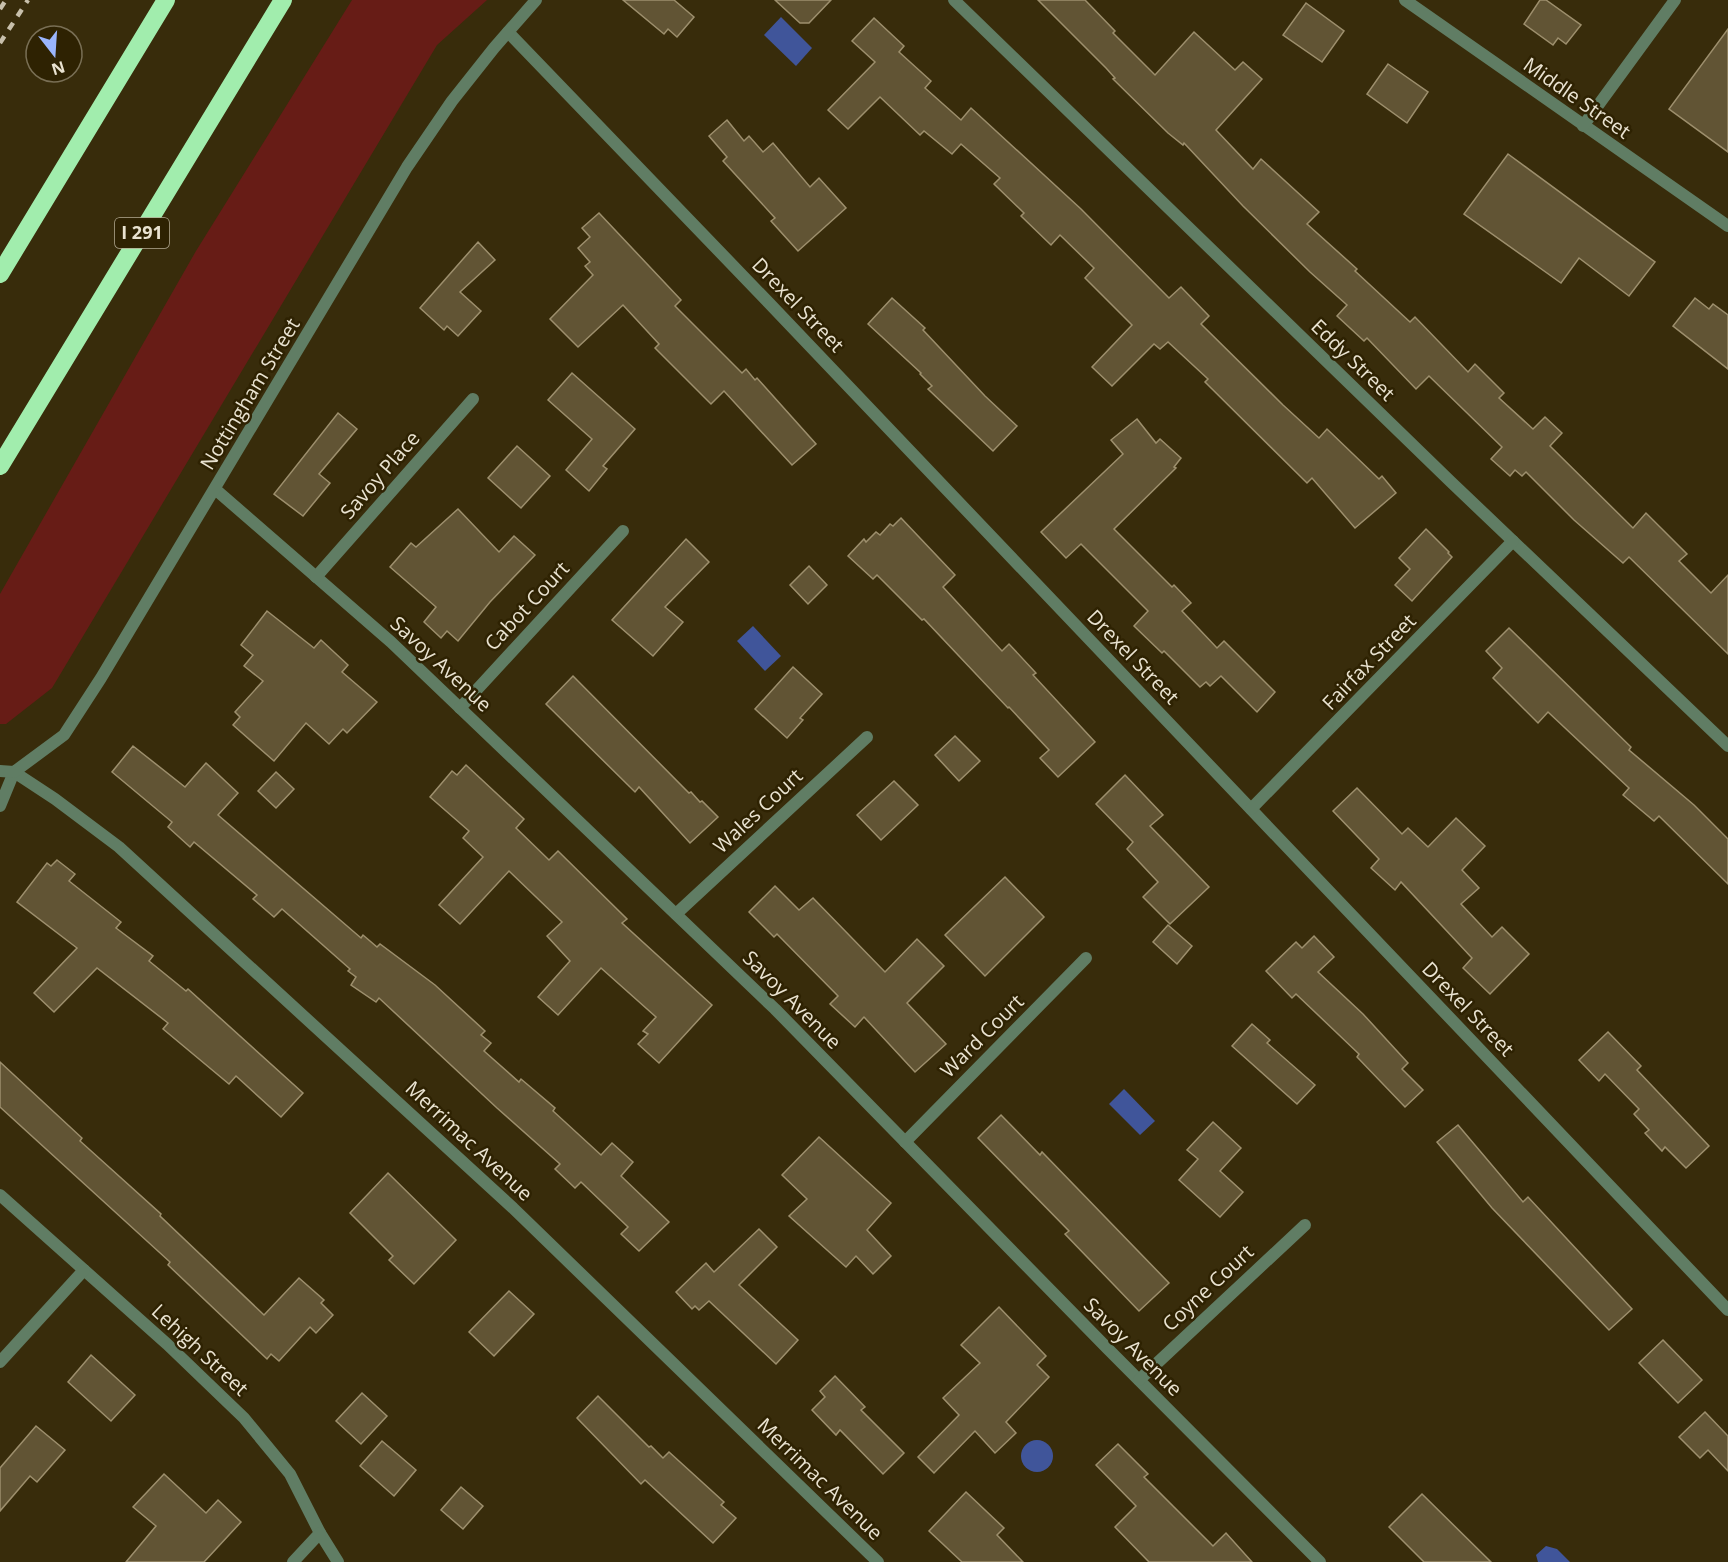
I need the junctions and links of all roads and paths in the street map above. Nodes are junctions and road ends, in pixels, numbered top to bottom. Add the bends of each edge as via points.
1 (166, 0) edge
2 (283, 0) edge
3 (537, 0) edge
4 (954, 0) edge
5 (1405, 0) edge
6 (1675, 0) edge
7 (508, 32) junction
8 (1583, 126) junction
9 (1728, 226) edge
10 (0, 274) edge
11 (473, 399) dead end
12 (0, 466) edge
13 (215, 489) junction
14 (623, 531) dead end
15 (1513, 541) junction
16 (316, 577) junction
17 (460, 708) junction
18 (867, 737) dead end
19 (1728, 746) edge
20 (0, 771) edge
21 (14, 772) junction
22 (0, 806) edge
23 (1251, 809) junction
24 (676, 914) junction
25 (1086, 958) dead end
26 (905, 1142) junction
27 (0, 1195) edge
28 (1305, 1225) dead end
29 (84, 1270) junction
30 (1728, 1310) edge
31 (0, 1362) edge
32 (1139, 1380) junction
33 (320, 1533) junction
34 (293, 1562) edge
35 (338, 1562) edge
36 (878, 1562) edge
37 (1320, 1562) edge

1 - 10 highway
2 - 12 highway, I 291
3 - 7 street, Nottingham Street
4 - 15 street, Eddy Street
5 - 8 street, Middle Street
6 - 8 street
7 - 13 street, Nottingham Street via 452,101 407,166
7 - 23 street, Drexel Street
8 - 9 street, Middle Street
11 - 16 street, Savoy Place
13 - 16 street, Savoy Avenue
13 - 21 street, Nottingham Street via 64,735
14 - 17 street, Cabot Court
15 - 19 street, Eddy Street
15 - 23 street, Fairfax Street
16 - 17 street, Savoy Avenue
17 - 24 street, Savoy Avenue
18 - 24 street, Wales Court
20 - 21 street
21 - 22 street
21 - 36 street, Merrimac Avenue via 119,847 351,1058 513,1208
23 - 30 street, Drexel Street
24 - 26 street, Savoy Avenue
25 - 26 street, Ward Court
26 - 32 street, Savoy Avenue
27 - 29 street, Lehigh Street
28 - 32 street, Coyne Court
29 - 31 street
29 - 33 street, Lehigh Street via 244,1418 290,1474
32 - 37 street, Savoy Avenue
33 - 34 street
33 - 35 street, Lehigh Street

